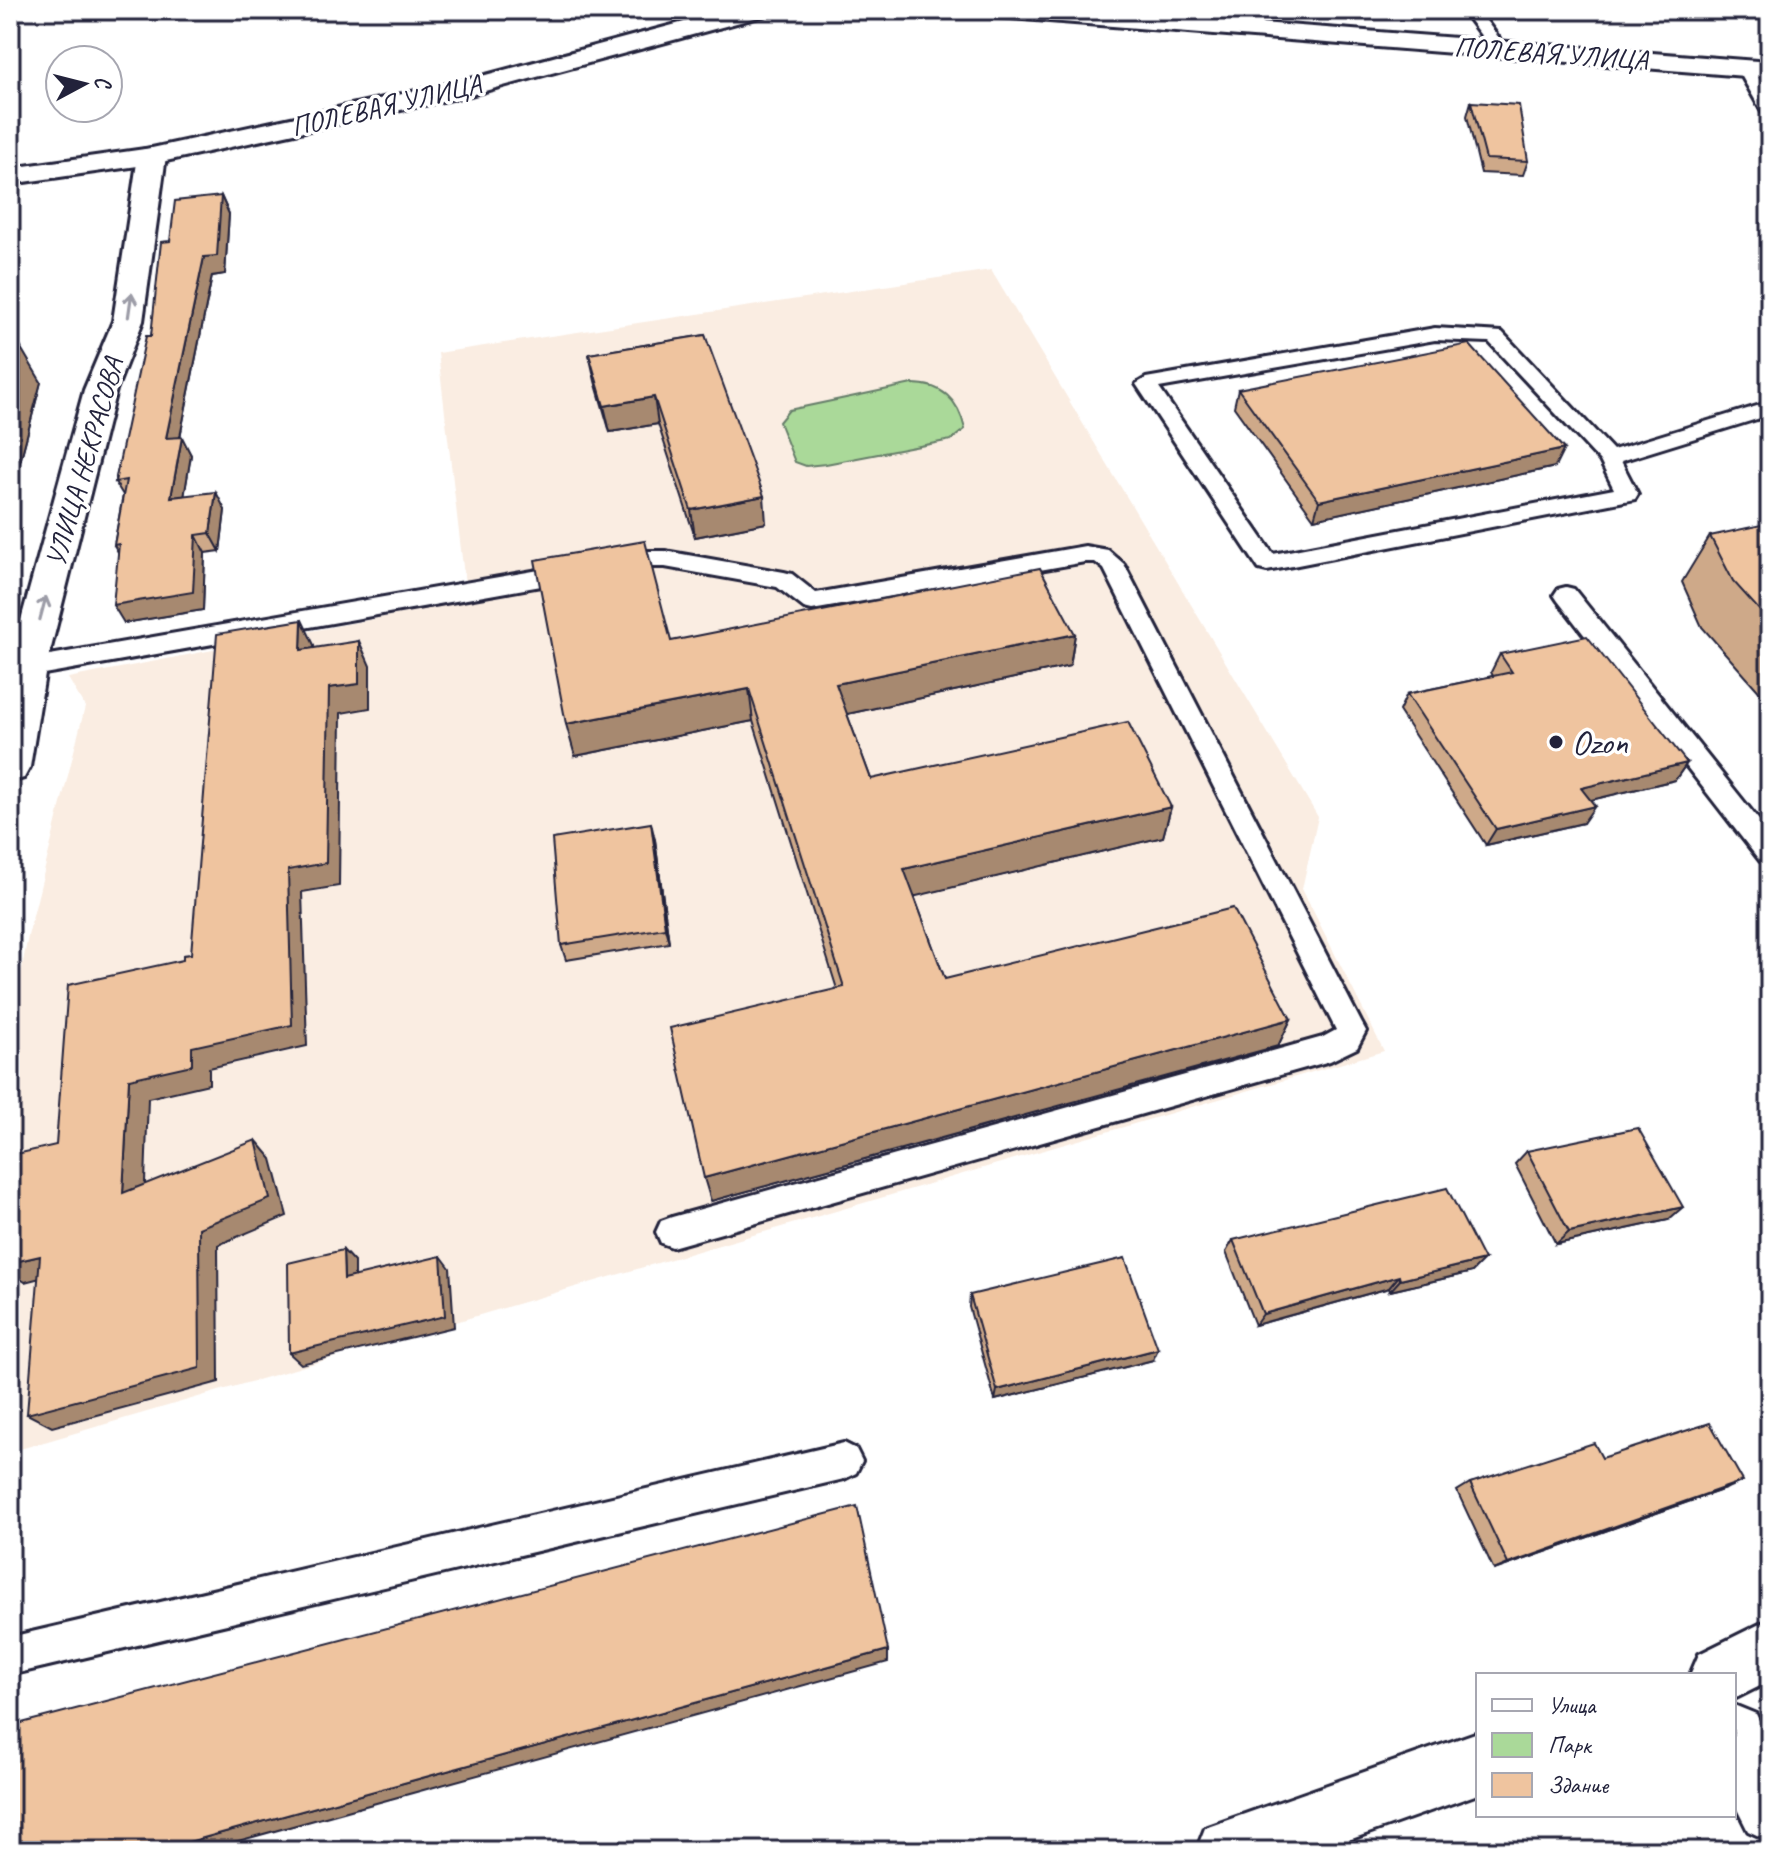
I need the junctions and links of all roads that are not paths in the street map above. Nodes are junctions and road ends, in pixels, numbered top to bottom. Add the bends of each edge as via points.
1 (757, 10) edge
2 (998, 10) edge
3 (1470, 10) edge
4 (1500, 50) junction
5 (1758, 69) edge
6 (1770, 112) edge
7 (152, 156) junction
8 (10, 176) edge
9 (1770, 408) edge
10 (1609, 458) junction
11 (1566, 595) dead end
12 (27, 668) junction
13 (10, 767) edge
14 (1770, 853) edge
15 (672, 1232) dead end
16 (844, 1461) dead end
17 (1770, 1649) edge
18 (10, 1656) edge
19 (1724, 1673) edge
20 (1736, 1740) edge
21 (1476, 1764) edge
22 (1770, 1809) edge
23 (1228, 1851) edge

1 - 7 street, ПОЛЕВАЯ УЛИЦА via 470,87
2 - 4 street, ПОЛЕВАЯ УЛИЦА
3 - 4 lane
4 - 5 street, ПОЛЕВАЯ УЛИЦА
5 - 6 lane
7 - 8 street, ПОЛЕВАЯ УЛИЦА
12 -> 7 street, УЛИЦА НЕКРАСОВА via 100,390 128,321
9 - 10 lane
10 - 10 lane via 1627,494 1267,563 1146,384 1435,334 1495,336
11 - 14 lane
12 - 13 street, УЛИЦА НЕКРАСОВА
12 - 15 lane via 648,559 784,580 812,602 1085,554 1100,555 1113,564 1351,1031 1347,1039
16 - 18 lane
17 - 19 street
20 - 22 street
21 - 23 street

